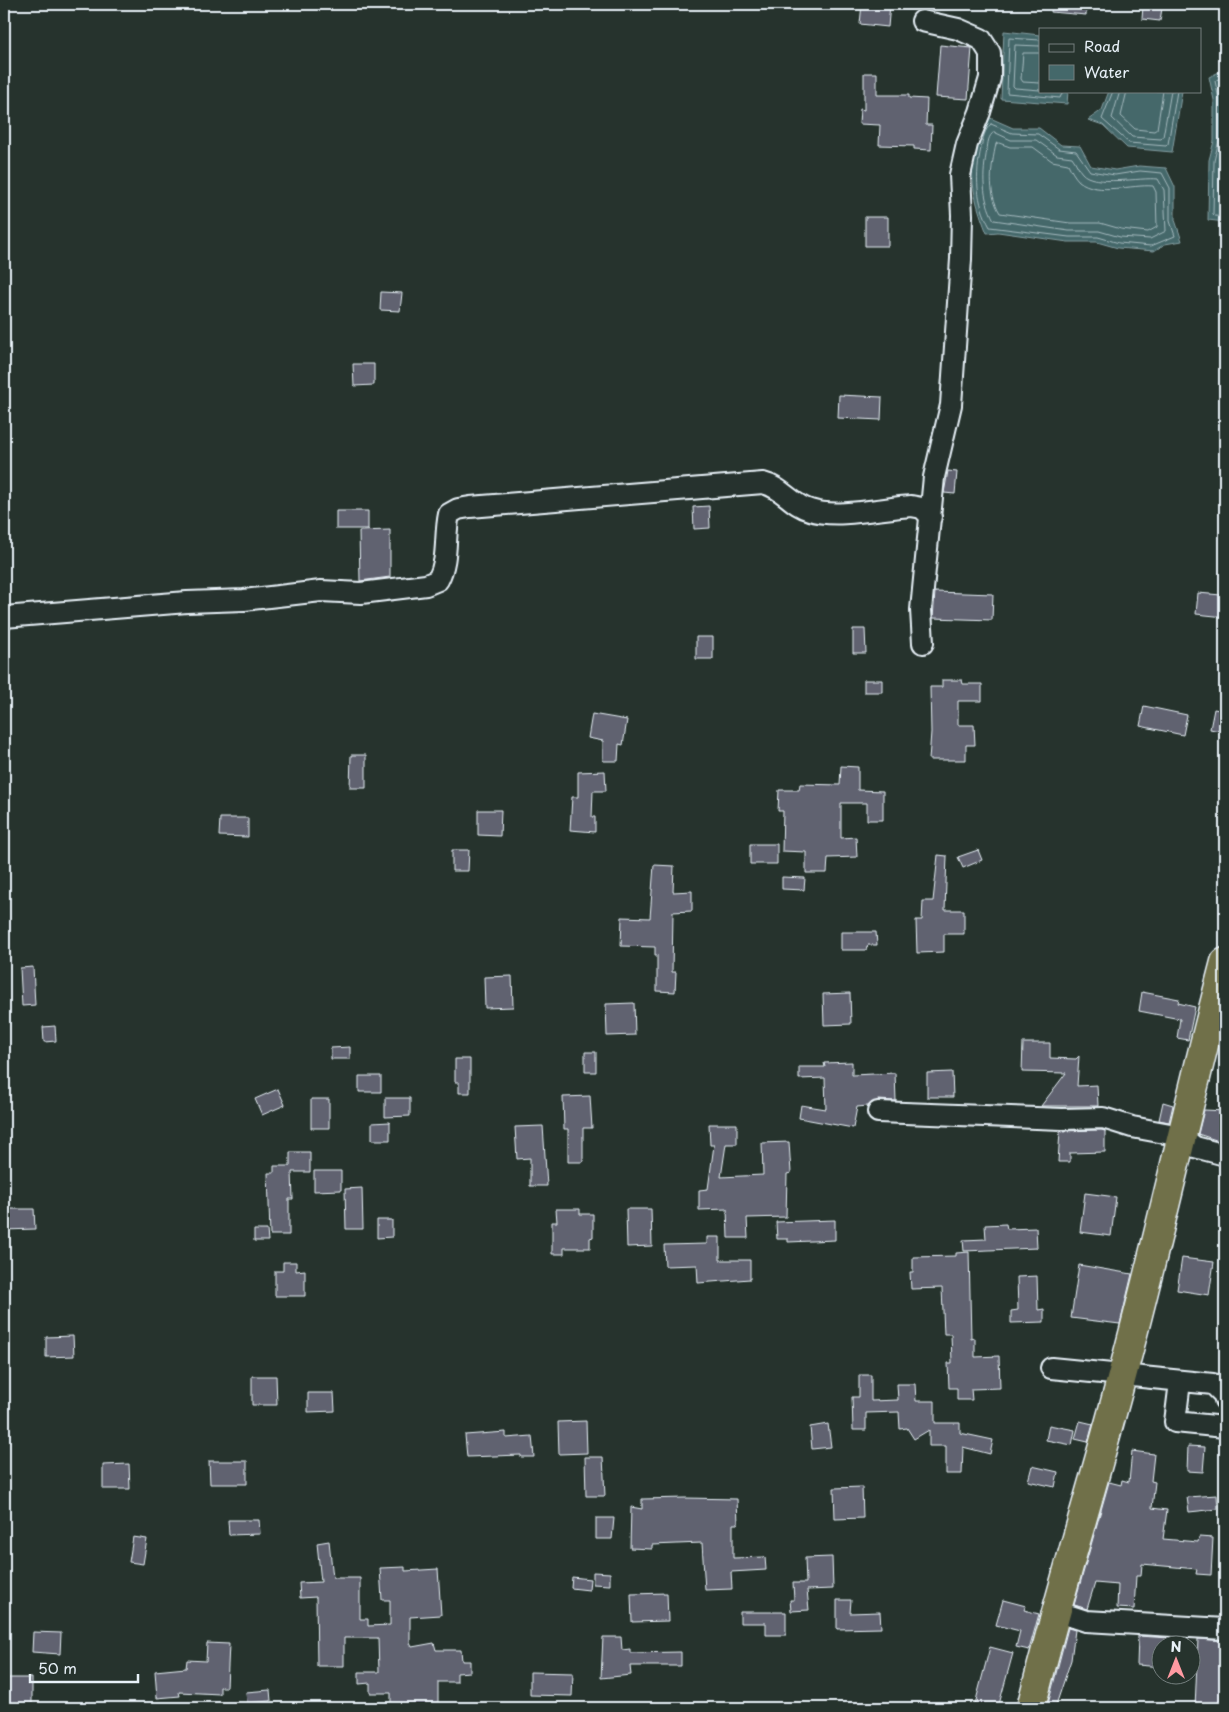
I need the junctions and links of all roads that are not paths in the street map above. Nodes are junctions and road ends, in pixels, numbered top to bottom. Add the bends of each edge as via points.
1 (922, 21) dead end
2 (930, 517) junction
3 (4, 617) edge
4 (923, 643) dead end
5 (1225, 962) edge
6 (878, 1112) dead end
7 (1181, 1136) junction
8 (1225, 1155) edge
9 (1051, 1368) dead end
10 (1122, 1377) junction
11 (1180, 1382) junction
12 (1225, 1400) edge
13 (1225, 1427) edge
14 (1055, 1611) junction
15 (1225, 1629) edge
16 (1031, 1708) edge

1 - 2 street via 958,29 982,39 990,53 990,78 960,175 961,259 951,405 934,477
2 - 3 street via 922,508 911,506 829,513 809,510 777,487 763,483 458,508 449,514 446,527 446,561 438,580 426,585 361,593 321,591 244,600
2 - 4 street via 921,610
5 - 7 highway
6 - 7 street via 1103,1118 1132,1128
7 - 8 street via 1195,1147
7 - 10 highway
9 - 10 street
10 - 11 street
10 - 14 highway
11 - 12 street via 1213,1384
11 - 13 street via 1175,1422
14 - 15 street via 1086,1621
14 - 16 highway

